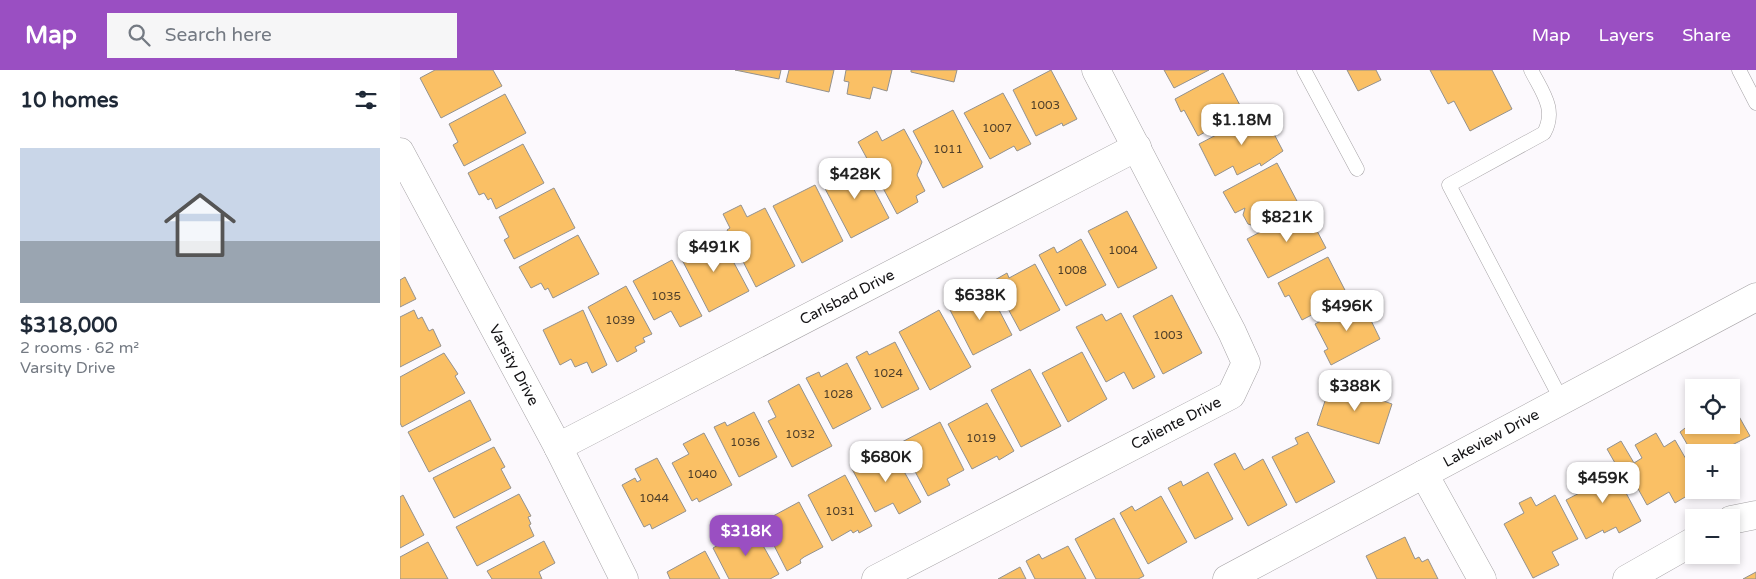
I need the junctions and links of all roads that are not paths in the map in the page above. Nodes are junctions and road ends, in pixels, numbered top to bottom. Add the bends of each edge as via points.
1 (1096, 70) edge
2 (1304, 70) edge
3 (1531, 70) edge
4 (1739, 70) edge
5 (1756, 103) edge
6 (1137, 147) junction
7 (400, 152) edge
8 (1357, 169) dead end
9 (1756, 297) edge
10 (1562, 401) junction
11 (558, 447) junction
12 (1424, 474) junction
13 (1756, 515) edge
14 (1740, 518) edge
15 (1685, 546) edge
16 (624, 579) edge
17 (876, 579) edge
18 (1227, 579) edge
19 (1482, 579) edge
20 (1627, 579) edge

1 - 6 street
2 - 8 lane
3 - 10 lane via 1551,108 1544,133 1449,185
4 - 5 lane
6 - 11 street, Carlsbad Drive
6 - 17 street, Caliente Drive via 1246,363 1231,395
7 - 11 street, Varsity Drive
9 - 10 street, Lakeview Drive
10 - 12 street, Lakeview Drive
11 - 16 street, Varsity Drive
12 - 18 street, Lakeview Drive
12 - 19 street
13 - 14 street
15 - 20 street

